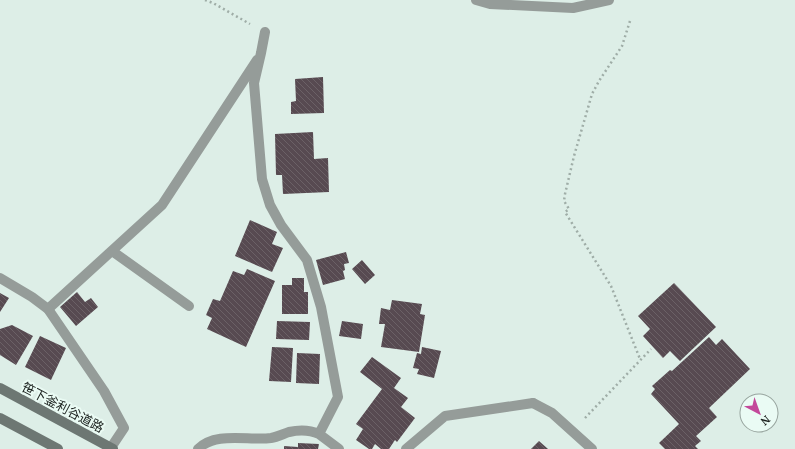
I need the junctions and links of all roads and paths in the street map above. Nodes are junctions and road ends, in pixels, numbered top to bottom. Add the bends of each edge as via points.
1 (205, 0) edge
2 (476, 0) edge
3 (608, 0) edge
4 (630, 21) dead end
5 (265, 32) joint
6 (261, 53) junction
7 (112, 251) junction
8 (0, 278) edge
9 (189, 306) dead end
10 (48, 309) junction
11 (651, 348) dead end
12 (640, 360) junction
13 (0, 388) edge
14 (0, 418) edge
15 (572, 431) junction
16 (319, 434) junction
17 (58, 449) edge
18 (111, 449) edge
19 (198, 449) edge
20 (339, 449) edge
21 (406, 449) edge
22 (592, 449) edge

1 - 5 path
2 - 3 street via 490,4 573,8
4 - 12 path via 622,46 592,94 564,201 569,209 565,212 611,286
5 - 6 street
6 - 7 street via 162,205
6 - 16 street via 254,83 262,178 270,205 306,260 321,307 338,397
7 - 9 street
7 - 10 street
8 - 10 street
10 - 18 street via 104,391 124,428
11 - 12 path
12 - 15 path
13 - 18 street, 笹下釜利谷道路
14 - 17 street
15 - 21 street via 552,413 532,403 445,416
15 - 22 street
16 - 19 street via 312,430 290,432 271,438 222,438 203,444
16 - 20 street

